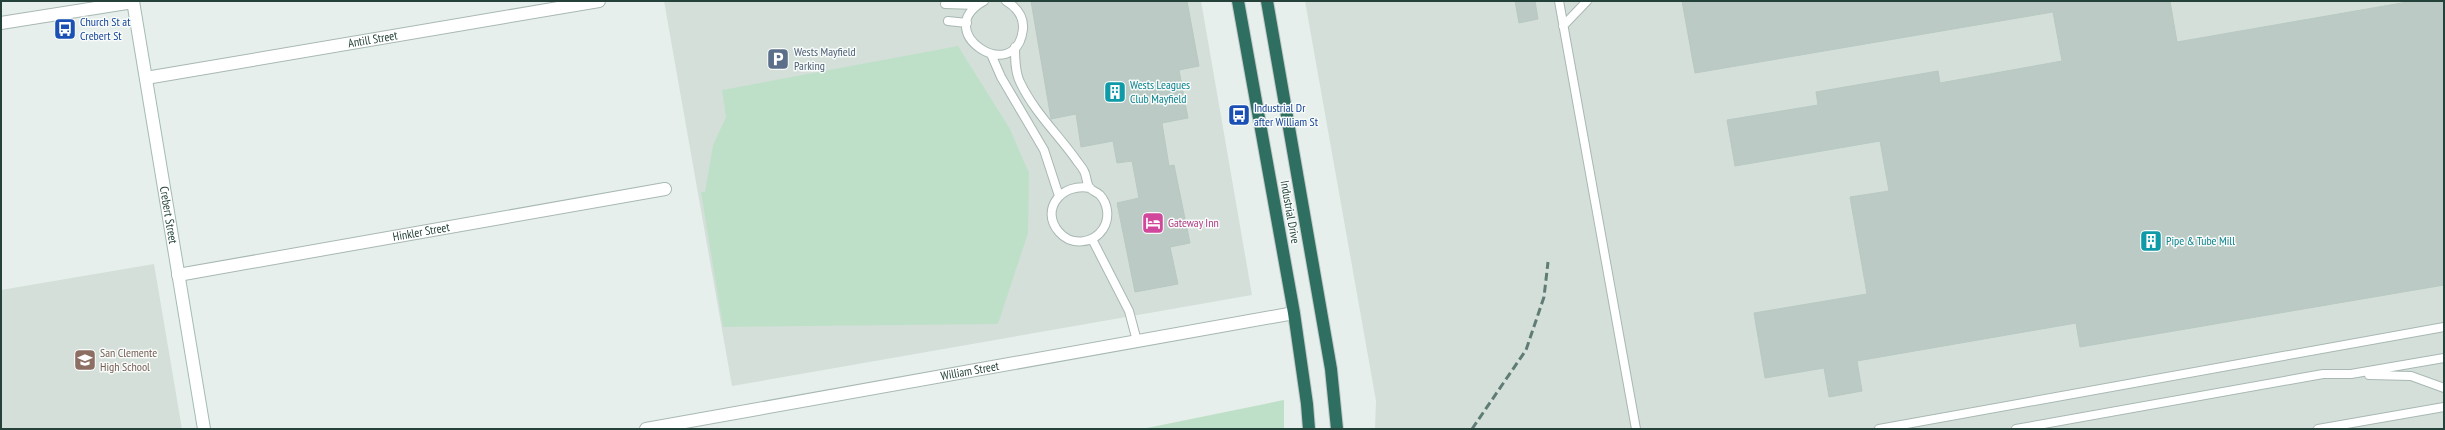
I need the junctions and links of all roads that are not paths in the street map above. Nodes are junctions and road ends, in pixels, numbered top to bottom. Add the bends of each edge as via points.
1 (599, 1) edge
2 (1006, 1) edge
3 (1238, 1) edge
4 (1267, 1) edge
5 (1558, 1) edge
6 (1587, 1) edge
7 (133, 2) edge
8 (980, 3) edge
9 (945, 4) dead end
10 (948, 22) dead end
11 (1, 23) edge
12 (967, 23) junction
13 (1563, 26) junction
14 (1015, 46) junction
15 (990, 54) junction
16 (146, 78) junction
17 (1090, 188) junction
18 (665, 189) dead end
19 (1059, 196) junction
20 (1092, 239) junction
21 (178, 275) junction
22 (1294, 313) junction
23 (2444, 327) edge
24 (1137, 341) junction
25 (2444, 358) edge
26 (2352, 374) junction
27 (2444, 388) edge
28 (2444, 407) edge
29 (204, 429) edge
30 (646, 429) edge
31 (1309, 429) edge
32 (1337, 429) edge
33 (1636, 429) edge
34 (1880, 429) edge
35 (2016, 429) edge
36 (2318, 429) edge

1 - 16 street, Antill Street
2 - 14 lane via 1016,8 1021,17 1021,38
3 - 22 highway, Industrial Drive
4 - 32 highway, Industrial Drive via 1331,369
5 - 13 lane
6 - 13 lane
7 - 11 street
7 - 16 street, Crebert Street
8 - 9 lane
8 - 12 lane via 970,13
10 - 12 lane
12 - 15 lane via 972,44 980,51
13 - 33 lane
14 - 15 lane via 1004,53
14 - 17 lane via 1019,82 1035,108 1084,171
15 - 19 lane via 1044,150
16 - 21 street, Crebert Street
17 - 19 lane via 1073,187
17 - 20 lane via 1103,199 1107,210 1104,227
18 - 21 street, Hinkler Street
19 - 20 lane via 1052,209 1052,217 1058,231 1077,242
20 - 24 lane via 1128,311
21 - 29 street, Crebert Street
22 - 24 street, William Street
22 - 31 highway, Industrial Drive via 1308,404
23 - 34 lane
24 - 30 street, William Street
25 - 26 lane
26 - 27 lane via 2411,376
26 - 35 lane via 2323,374
28 - 36 lane

